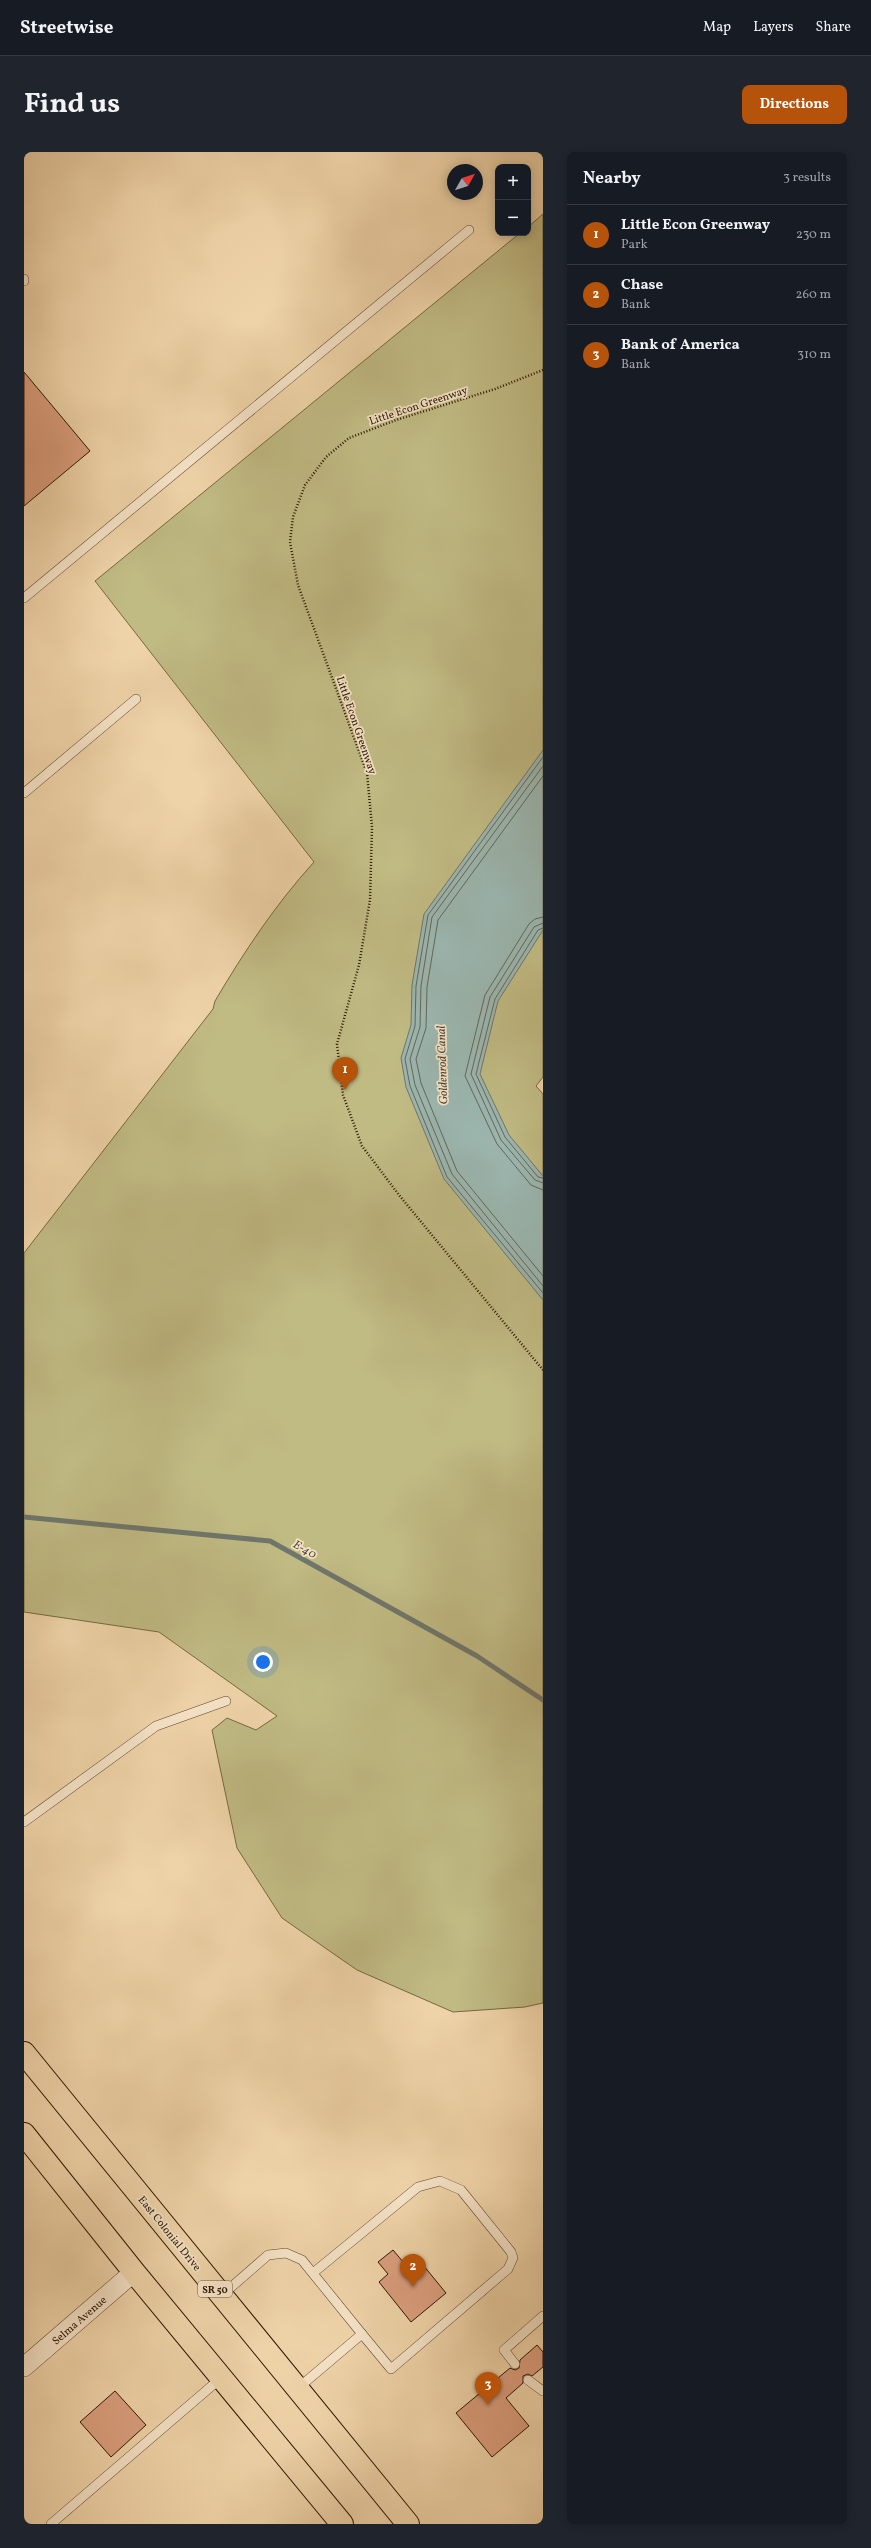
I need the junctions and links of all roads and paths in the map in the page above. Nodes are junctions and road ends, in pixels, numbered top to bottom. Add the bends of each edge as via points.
1 (469, 230) dead end
2 (543, 370) edge
3 (24, 598) edge
4 (136, 699) dead end
5 (24, 793) edge
6 (543, 1370) edge
7 (226, 1701) dead end
8 (24, 1822) edge
9 (24, 2053) edge
10 (24, 2134) edge
11 (134, 2272) junction
12 (313, 2273) junction
13 (221, 2296) junction
14 (543, 2316) edge
15 (362, 2334) junction
16 (515, 2364) dead end
17 (24, 2367) edge
18 (221, 2378) junction
19 (528, 2380) dead end
20 (297, 2389) junction
21 (543, 2391) edge
22 (51, 2524) edge
23 (342, 2524) edge
24 (408, 2524) edge

1 - 3 lane
2 - 6 path, Little Econ Greenway via 495,389 378,426 346,440 326,457 305,484 293,517 290,542 298,585 367,774 372,827 370,900 359,965 337,1044 343,1095 362,1146 399,1195
4 - 5 lane
7 - 8 lane via 156,1726
9 - 13 highway, East Colonial Drive / SR 50
10 - 11 highway
11 - 17 street, Selma Avenue
11 - 18 highway
12 - 13 lane via 302,2260 286,2253 268,2256
12 - 15 lane
12 - 15 lane via 418,2187 440,2181 461,2190 511,2252 513,2258 508,2269 391,2370
13 - 20 highway, East Colonial Drive / SR 50
14 - 16 lane via 504,2350
15 - 20 lane
18 - 22 lane
18 - 23 highway
19 - 21 lane
20 - 24 highway, East Colonial Drive / SR 50

